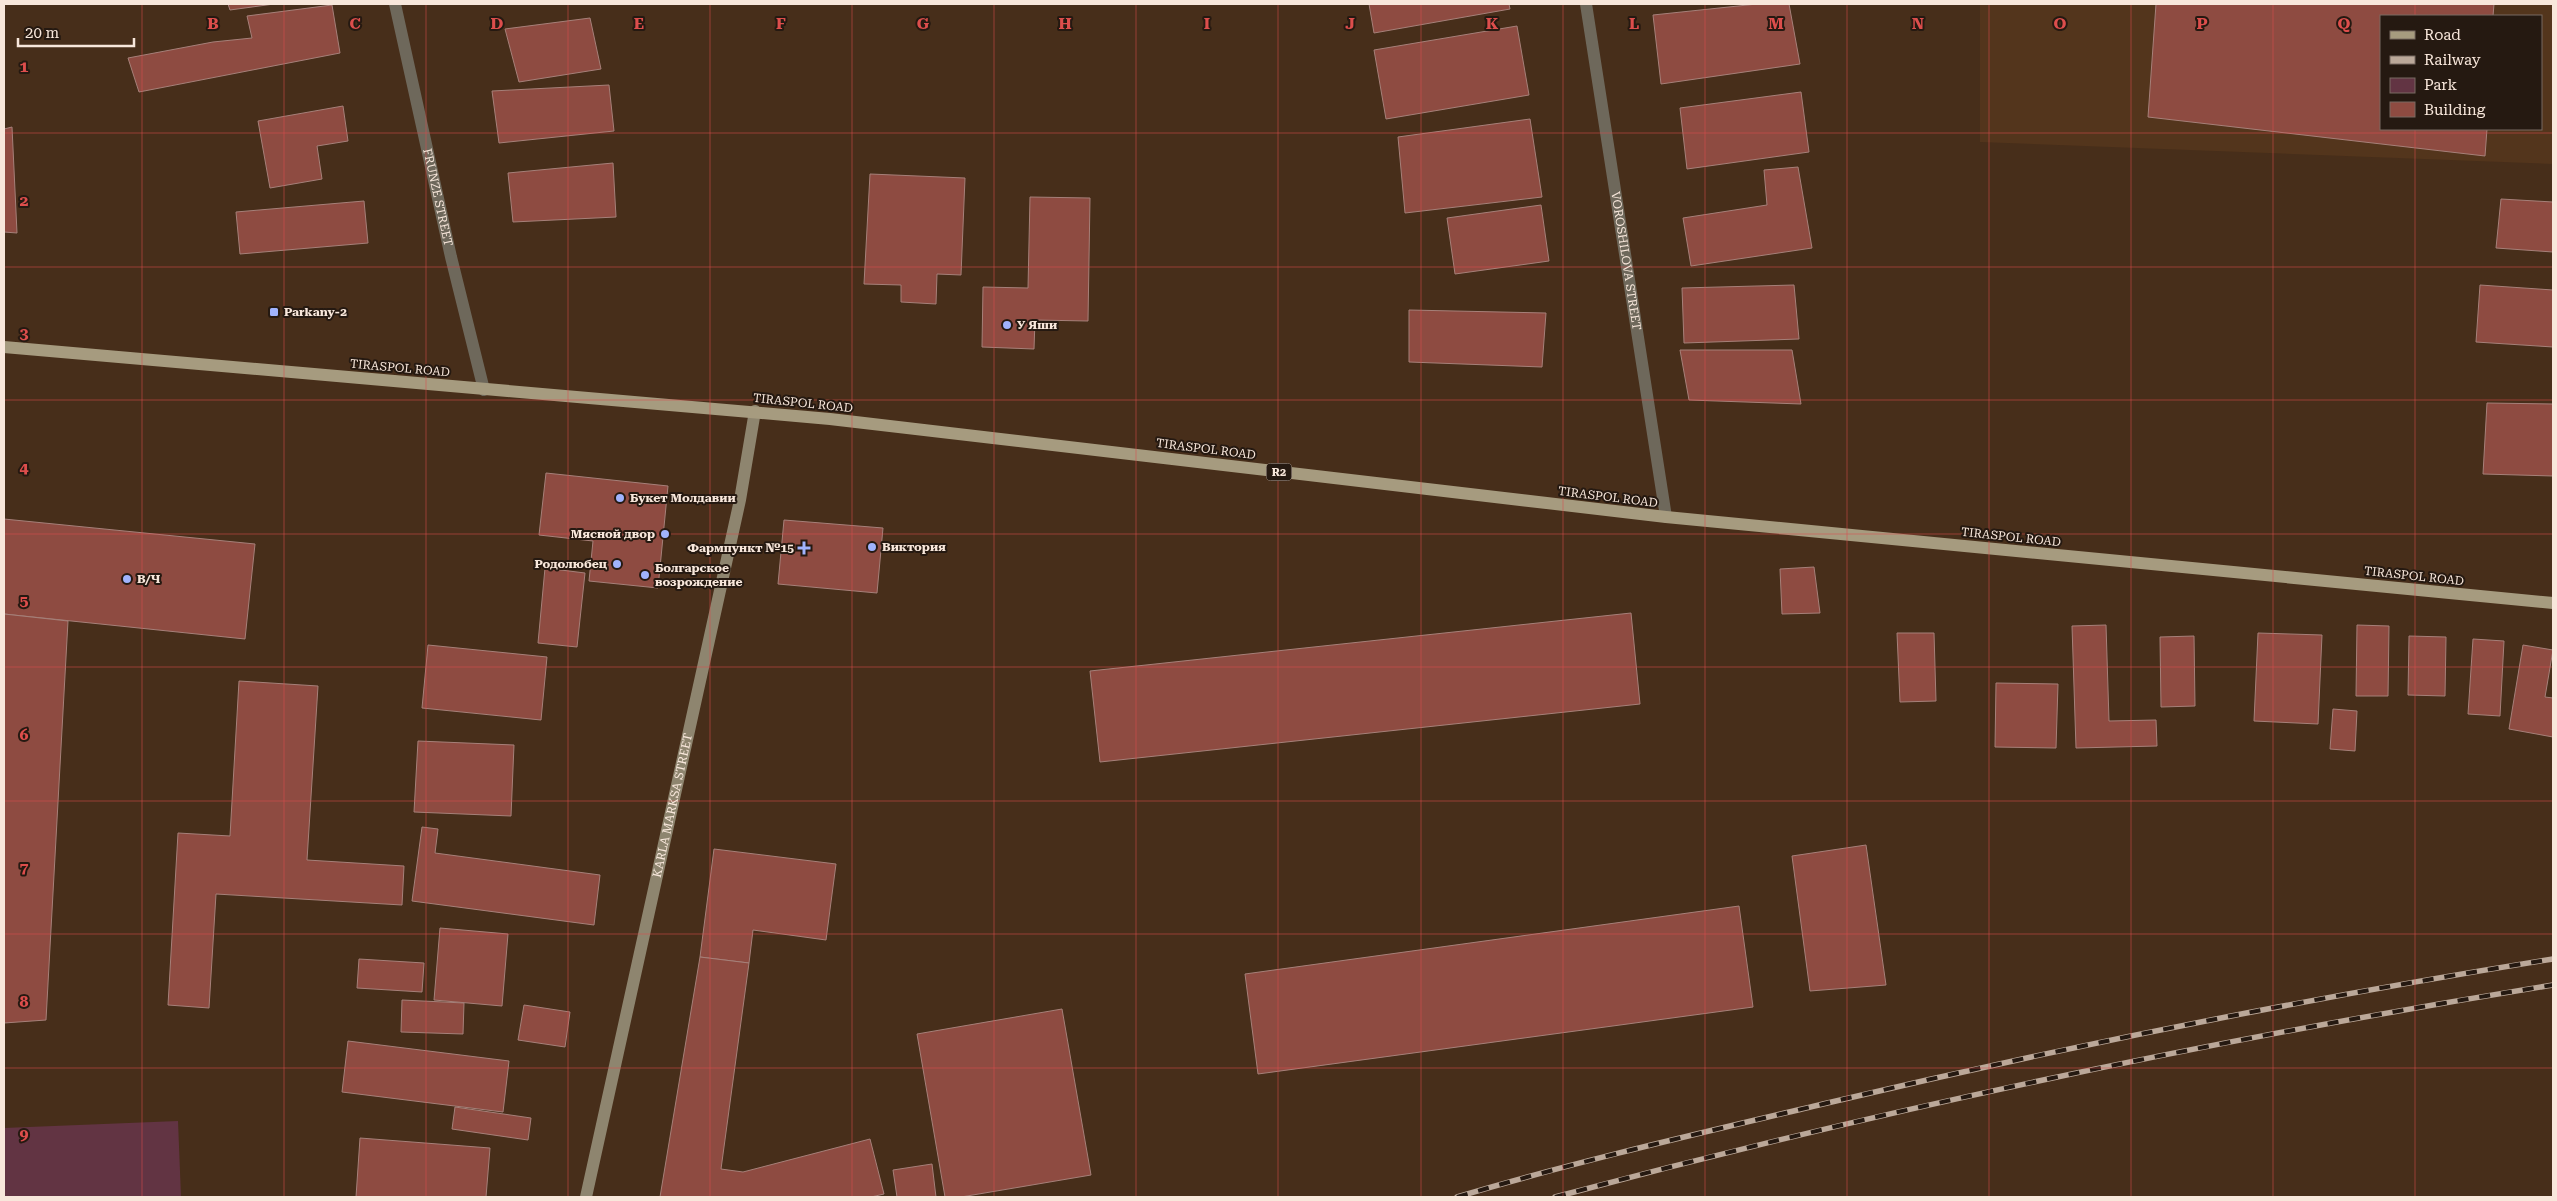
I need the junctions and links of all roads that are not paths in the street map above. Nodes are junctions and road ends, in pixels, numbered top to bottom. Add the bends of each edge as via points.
1 (395, 4) edge
2 (1586, 4) edge
3 (4, 346) edge
4 (484, 390) junction
5 (755, 411) junction
6 (1666, 517) junction
7 (2553, 603) edge
8 (586, 1197) edge

1 - 4 street, FRUNZE STREET
2 - 6 street, VOROSHILOVA STREET
3 - 4 main road, TIRASPOL ROAD / R2
4 - 5 main road, TIRASPOL ROAD / R2
5 - 6 main road, TIRASPOL ROAD / R2
5 - 8 main road, KARLA MARKSA STREET via 740,500
6 - 7 main road, TIRASPOL ROAD / R2

